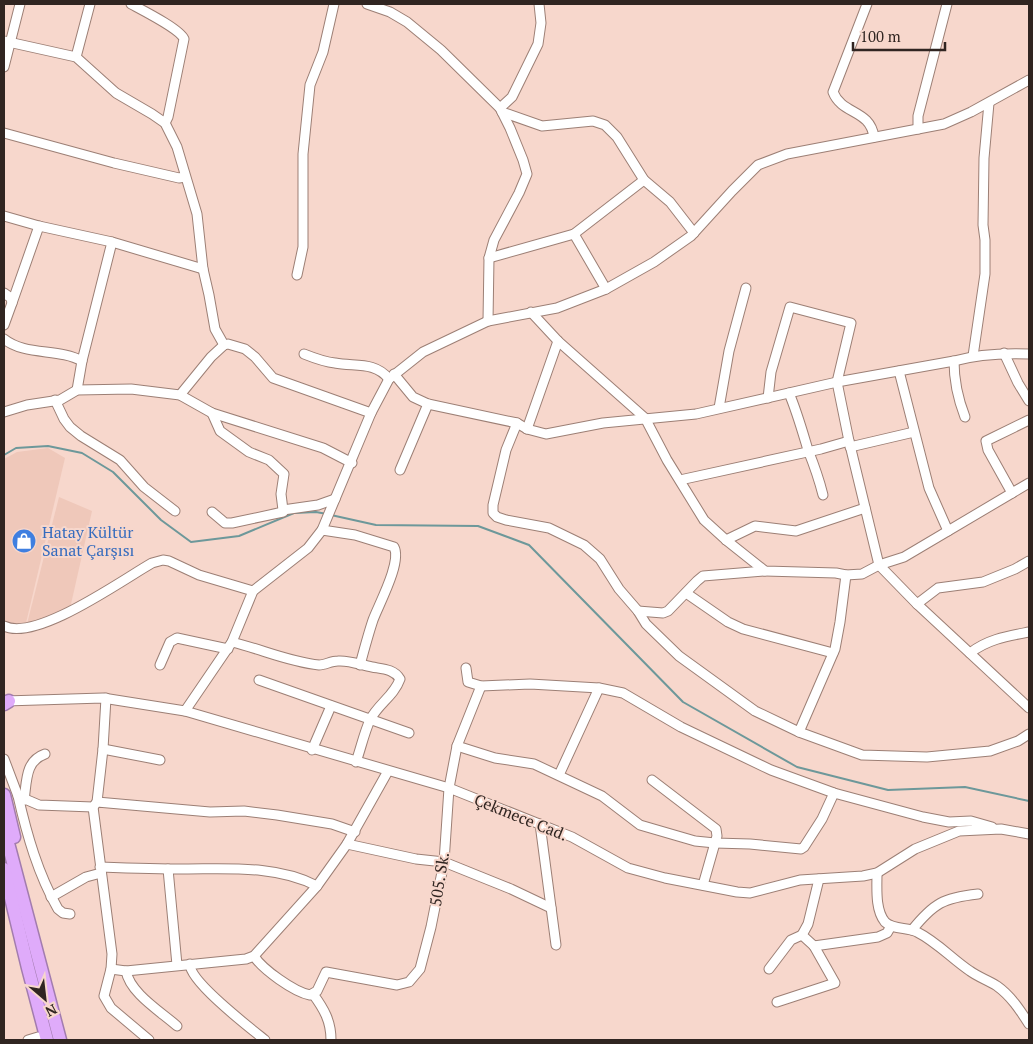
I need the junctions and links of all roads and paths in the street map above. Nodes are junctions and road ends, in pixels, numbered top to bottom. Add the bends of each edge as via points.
1 (20, 4) edge
2 (90, 4) edge
3 (131, 4) edge
4 (334, 4) edge
5 (367, 4) edge
6 (539, 4) edge
7 (867, 4) edge
8 (947, 4) edge
9 (7, 42) edge
10 (76, 57) junction
11 (4, 67) edge
12 (1029, 80) edge
13 (989, 103) junction
14 (501, 110) junction
15 (165, 124) junction
16 (918, 129) junction
17 (4, 133) edge
18 (874, 137) junction
19 (185, 177) junction
20 (644, 180) junction
21 (4, 216) edge
22 (40, 226) junction
23 (574, 234) junction
24 (694, 234) junction
25 (112, 242) junction
26 (489, 258) junction
27 (203, 269) junction
28 (297, 275) dead end
29 (746, 288) dead end
30 (606, 289) junction
31 (4, 293) edge
32 (12, 303) junction
33 (530, 312) junction
34 (488, 321) junction
35 (4, 325) edge
36 (4, 339) edge
37 (558, 341) junction
38 (224, 345) junction
39 (1004, 353) junction
40 (304, 354) dead end
41 (1029, 354) edge
42 (973, 356) junction
43 (82, 361) junction
44 (954, 362) junction
45 (899, 371) junction
46 (391, 376) junction
47 (837, 382) junction
48 (77, 390) junction
49 (789, 393) junction
50 (180, 395) junction
51 (768, 398) junction
52 (55, 400) junction
53 (1029, 400) edge
54 (428, 404) junction
55 (719, 408) junction
56 (4, 412) edge
57 (212, 413) junction
58 (371, 413) junction
59 (645, 418) junction
60 (965, 418) dead end
61 (1029, 420) edge
62 (517, 424) junction
63 (527, 429) junction
64 (914, 432) junction
65 (849, 444) junction
66 (809, 451) junction
67 (352, 463) junction
68 (400, 470) dead end
69 (680, 480) junction
70 (1029, 483) edge
71 (1012, 493) junction
72 (823, 495) dead end
73 (335, 499) junction
74 (865, 508) junction
75 (283, 510) junction
76 (175, 511) dead end
77 (212, 512) dead end
78 (322, 530) junction
79 (948, 531) junction
80 (726, 540) junction
81 (1029, 561) edge
82 (880, 565) junction
83 (765, 571) junction
84 (846, 575) junction
85 (253, 591) junction
86 (686, 593) junction
87 (918, 604) junction
88 (638, 611) junction
89 (4, 626) edge
90 (1029, 632) edge
91 (230, 645) junction
92 (833, 653) junction
93 (970, 653) junction
94 (160, 665) dead end
95 (360, 665) junction
96 (466, 668) dead end
97 (259, 680) dead end
98 (481, 686) junction
99 (600, 688) junction
100 (106, 698) junction
101 (5, 702) edge
102 (332, 706) junction
103 (1029, 708) edge
104 (185, 712) junction
105 (370, 720) junction
106 (799, 732) junction
107 (410, 733) dead end
108 (1029, 734) edge
109 (457, 746) junction
110 (104, 749) junction
111 (312, 750) junction
112 (45, 754) dead end
113 (4, 759) edge
114 (160, 760) dead end
115 (356, 762) junction
116 (388, 771) junction
117 (559, 775) junction
118 (652, 780) dead end
119 (449, 788) junction
120 (834, 793) junction
121 (4, 795) edge
122 (21, 798) junction
123 (95, 805) junction
124 (540, 824) junction
125 (4, 828) edge
126 (1001, 829) junction
127 (354, 832) junction
128 (1027, 835) edge
129 (347, 844) junction
130 (715, 844) junction
131 (444, 862) junction
132 (4, 869) edge
133 (168, 869) junction
134 (100, 870) junction
135 (877, 873) junction
136 (819, 878) junction
137 (703, 885) junction
138 (317, 886) junction
139 (978, 894) dead end
140 (51, 897) junction
141 (4, 898) edge
142 (551, 908) junction
143 (70, 914) dead end
144 (891, 926) junction
145 (912, 930) junction
146 (802, 935) junction
147 (556, 945) dead end
148 (814, 946) junction
149 (35, 948) junction
150 (254, 956) junction
151 (190, 964) junction
152 (177, 965) junction
153 (28, 968) junction
154 (111, 969) junction
155 (769, 969) dead end
156 (126, 971) junction
157 (313, 994) junction
158 (777, 1002) dead end
159 (1029, 1024) edge
160 (177, 1026) dead end
161 (43, 1039) edge
162 (28, 1040) edge
163 (60, 1040) edge
164 (149, 1040) edge
165 (264, 1040) edge
166 (331, 1040) edge

1 - 9 street
2 - 10 street
3 - 15 street via 184,39
4 - 28 street via 324,52 310,85 304,154 303,247
5 - 14 street via 407,22 441,50
6 - 14 street via 538,44 512,97
7 - 18 street via 833,92 837,100 866,119
8 - 16 street via 918,116
9 - 10 street
9 - 11 street
10 - 15 street via 116,93
12 - 13 street
13 - 16 street via 944,124
13 - 42 street via 982,225 985,274
14 - 20 street via 542,126 593,121 605,125 617,137
14 - 26 street via 527,174 494,240
15 - 19 street via 177,147
16 - 18 street
17 - 19 street via 124,165
18 - 24 street via 787,154 758,165
19 - 27 street via 197,214
20 - 23 street
20 - 24 street via 670,202
21 - 22 street
22 - 25 street
22 - 32 street
23 - 26 street
23 - 30 street
24 - 30 street via 654,262
25 - 27 street
25 - 43 street
26 - 34 street
27 - 38 street via 215,330
29 - 55 street via 729,351
30 - 33 street via 557,308
31 - 32 street
32 - 35 street
33 - 34 street
33 - 37 street
34 - 46 street via 423,352
36 - 43 street
37 - 59 street
37 - 63 street
38 - 50 street
38 - 58 street via 245,349 273,378
39 - 41 street
39 - 42 street
39 - 53 street
40 - 46 street via 336,364 372,367
42 - 44 street
43 - 48 street
44 - 45 street
44 - 60 street via 958,401
45 - 47 street
45 - 64 street
46 - 54 street via 413,397
46 - 58 street
47 - 49 street
47 - 51 street via 851,324 790,307 771,372
47 - 65 street
48 - 50 street via 131,389
48 - 52 street
49 - 51 street
49 - 66 street
50 - 57 street
51 - 55 street
52 - 56 street
52 - 76 street via 70,427 120,460 144,487
54 - 62 street
54 - 68 street
55 - 59 street via 696,414
57 - 67 street via 323,448
57 - 75 street via 220,431 249,452 269,460 284,474
58 - 67 street
59 - 63 street via 546,434
59 - 69 street
61 - 71 street via 986,440 988,450
62 - 63 street
62 - 88 street via 506,450 493,513 506,520 549,528 584,546 600,559
64 - 65 street
64 - 79 street via 929,488
65 - 66 street
65 - 74 street
66 - 69 street
66 - 72 street
67 - 73 street
69 - 80 street via 704,520
70 - 71 street
71 - 79 street
73 - 75 street
73 - 78 street
74 - 80 street via 796,530 755,526
74 - 82 street
75 - 77 street via 225,523
78 - 85 street via 308,548
78 - 95 street via 355,535 396,550 392,572
79 - 82 street via 904,556
80 - 83 street
81 - 87 street via 983,582 938,588
82 - 84 street via 862,574
82 - 87 street
83 - 84 street
83 - 86 street via 703,576
84 - 92 street
85 - 89 street via 163,560 152,563 59,618 24,628
85 - 91 street
86 - 88 street via 668,612
86 - 92 street via 743,629
87 - 93 street
88 - 106 street via 661,640 698,671 755,711
90 - 93 street via 996,639
91 - 94 street via 177,638 170,642
91 - 95 street via 265,650 286,659 321,665 336,660
91 - 104 street
92 - 106 street
93 - 103 street
95 - 105 street via 386,669 400,679
96 - 98 street via 468,682
97 - 102 street
98 - 99 street via 530,684
98 - 109 street, 505. Sk.
99 - 117 street
99 - 120 street via 623,693 681,727 771,770
100 - 101 street, Çekmece Cad.
100 - 104 street, Çekmece Cad.
100 - 110 street
102 - 105 street
102 - 111 street
104 - 111 street, Çekmece Cad.
105 - 107 street
105 - 115 street
106 - 108 street via 862,754 927,757 990,751
109 - 117 street via 495,758 534,764
109 - 119 street, 505. Sk.
110 - 114 street
110 - 123 street
111 - 115 street, Çekmece Cad.
112 - 122 street via 36,757 30,766
113 - 122 street
115 - 116 street, Çekmece Cad.
116 - 119 street, Çekmece Cad.
116 - 127 street
117 - 130 street via 602,796 640,826
118 - 130 street via 716,829
119 - 124 street, Çekmece Cad.
119 - 131 street, 505. Sk.
120 - 126 street via 923,817 950,822 971,821
120 - 130 street via 822,819 801,850
121 - 149 highway
122 - 123 street via 39,805
122 - 140 street via 27,834
123 - 127 street via 244,811 332,824
123 - 134 street
124 - 137 street, Çekmece Cad. via 572,837 628,868
124 - 142 street
125 - 149 highway
126 - 128 street, Çekmece Cad.
126 - 135 street, Çekmece Cad. via 959,831 915,849
127 - 129 street
129 - 131 street
129 - 138 street
130 - 137 street
131 - 142 street
131 - 157 street, 505. Sk. via 420,969 409,982 397,985 326,972
132 - 153 highway
133 - 134 street
133 - 138 street via 276,872
133 - 152 street
134 - 140 street
134 - 154 street via 112,954
135 - 136 street, Çekmece Cad.
135 - 144 street via 880,913
136 - 137 street, Çekmece Cad. via 750,893
136 - 146 street via 808,924
138 - 150 street
139 - 145 street via 941,901 926,912
140 - 143 street via 63,913
141 - 153 highway
142 - 147 street
144 - 145 street
144 - 148 street via 887,933 878,937
145 - 159 street via 938,944 969,970 1012,998
146 - 148 street
146 - 155 street via 791,940
148 - 158 street via 835,983
149 - 163 highway
150 - 151 street
150 - 157 street via 293,988
151 - 152 street
151 - 165 street via 192,973 204,987
152 - 156 street
153 - 161 highway
154 - 156 street
154 - 164 street via 104,996 107,1002
156 - 160 street via 134,989
157 - 166 street via 328,1019
161 - 162 street

